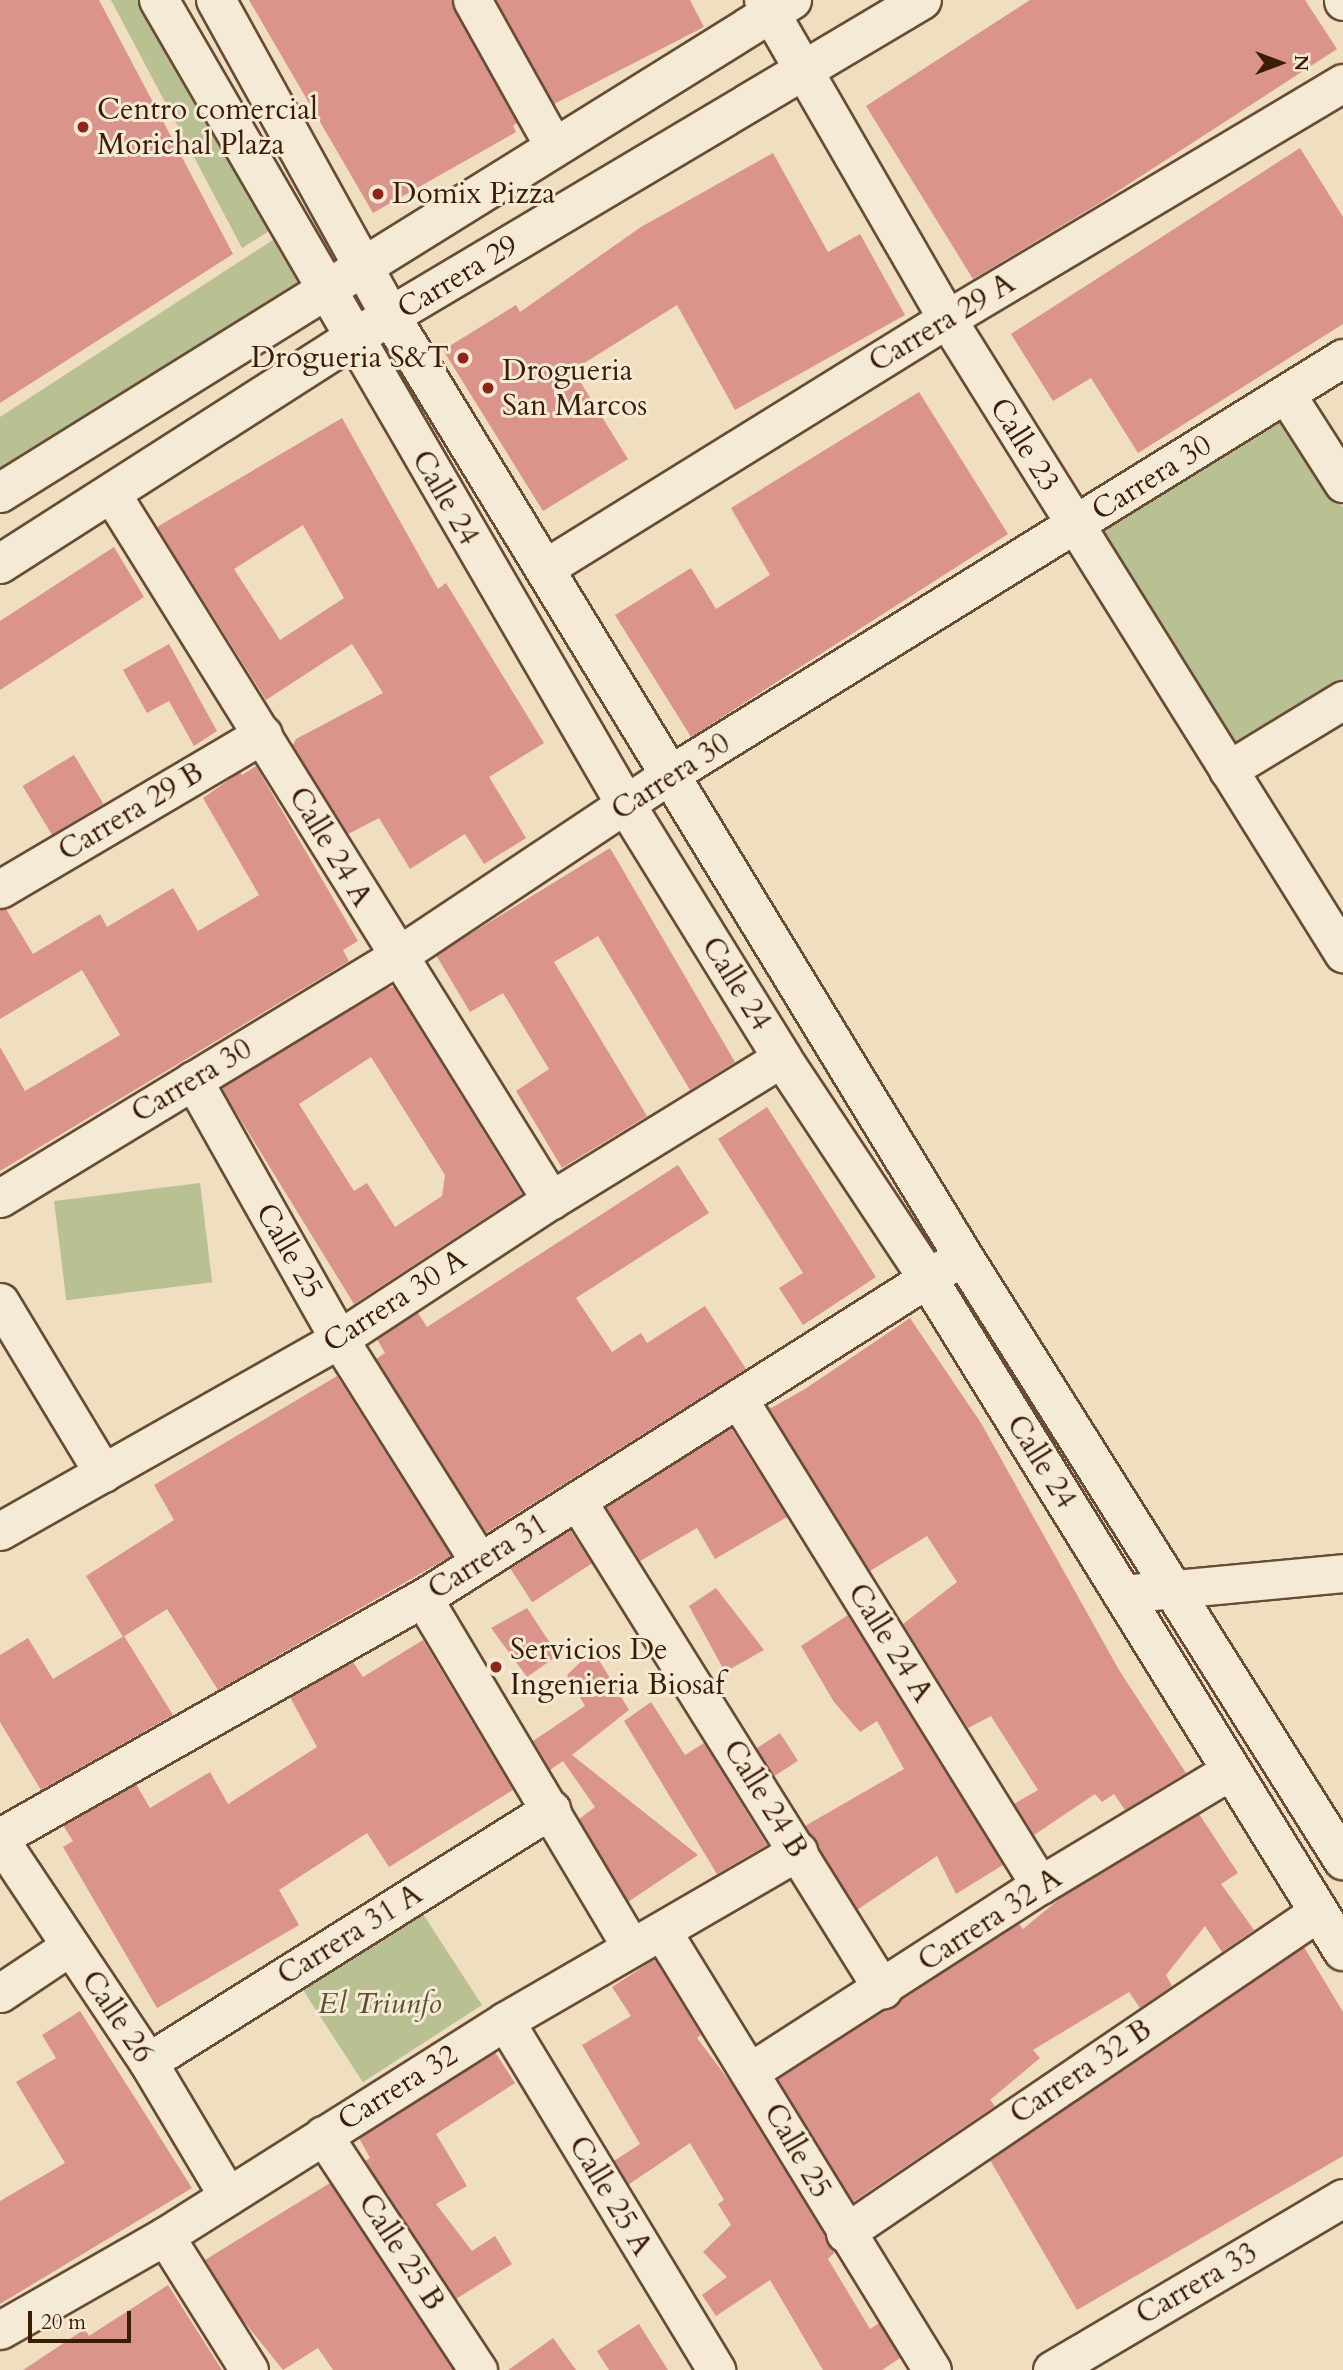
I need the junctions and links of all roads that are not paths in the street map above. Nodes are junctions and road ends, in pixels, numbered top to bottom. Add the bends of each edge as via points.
1 (159, 0) edge
2 (216, 0) edge
3 (472, 0) edge
4 (922, 0) edge
5 (775, 4) edge
6 (802, 74) junction
7 (1343, 83) edge
8 (553, 145) junction
9 (365, 267) junction
10 (327, 292) junction
11 (391, 317) junction
12 (947, 319) junction
13 (352, 339) junction
14 (1343, 358) edge
15 (1286, 394) junction
16 (1343, 483) edge
17 (0, 493) edge
18 (111, 493) junction
19 (1074, 527) junction
20 (0, 564) edge
21 (545, 568) junction
22 (1343, 700) edge
23 (263, 734) junction
24 (1228, 769) junction
25 (672, 774) junction
26 (626, 805) junction
27 (0, 889) edge
28 (1343, 953) edge
29 (396, 957) junction
30 (782, 1058) junction
31 (192, 1080) junction
32 (0, 1198) edge
33 (551, 1200) junction
34 (962, 1256) junction
35 (928, 1279) junction
36 (0, 1301) edge
37 (339, 1339) junction
38 (739, 1400) junction
39 (103, 1473) junction
40 (578, 1502) junction
41 (0, 1531) edge
42 (479, 1561) junction
43 (1343, 1573) edge
44 (1171, 1587) junction
45 (1122, 1594) junction
46 (423, 1598) junction
47 (1230, 1771) junction
48 (551, 1809) junction
49 (0, 1838) edge
50 (798, 1851) junction
51 (1343, 1860) edge
52 (1040, 1885) junction
53 (1318, 1912) junction
54 (647, 1939) junction
55 (69, 1947) junction
56 (1343, 1951) edge
57 (883, 1990) junction
58 (0, 1993) edge
59 (505, 2021) junction
60 (148, 2062) junction
61 (751, 2071) junction
62 (323, 2135) junction
63 (228, 2196) junction
64 (1343, 2198) edge
65 (845, 2233) junction
66 (165, 2236) junction
67 (0, 2330) edge
68 (249, 2370) edge
69 (478, 2370) edge
70 (716, 2370) edge
71 (932, 2370) edge
72 (1052, 2370) edge

1 - 10 street, Calle 24
2 - 9 street, Calle 24
3 - 8 street
4 - 6 street, Carrera 29
5 - 6 street, Calle 23
5 - 8 street, Carrera 29
6 - 11 street, Carrera 29
6 - 12 street, Calle 23
7 - 12 street, Carrera 29 A
8 - 9 street, Carrera 29
9 - 10 street, Carrera 29
9 - 11 street, Calle 24
10 - 13 street, Calle 24
10 - 17 street, Carrera 29
11 - 13 street, Carrera 29
11 - 21 street, Calle 24
12 - 19 street, Calle 23
12 - 21 street, Carrera 29 A
13 - 18 street, Carrera 29
13 - 26 street, Calle 24
14 - 15 street, Carrera 30
15 - 16 street
15 - 19 street, Carrera 30
18 - 20 street, Carrera 29
18 - 23 street, Calle 24 A
19 - 24 street, Calle 23
19 - 25 street, Carrera 30
21 - 25 street, Calle 24
22 - 24 street
23 - 27 street, Carrera 29 B
23 - 29 street, Calle 24 A
24 - 28 street, Calle 23
25 - 26 street, Carrera 30
25 - 34 street, Calle 24
26 - 29 street, Carrera 30
26 - 30 street, Calle 24
29 - 31 street, Carrera 30
29 - 33 street, Calle 24 A
30 - 33 street, Carrera 30 A
30 - 35 street, Calle 24
31 - 32 street, Carrera 30
31 - 37 street, Calle 25
33 - 37 street, Carrera 30 A
34 - 35 street, Carrera 31
34 - 44 street, Calle 24
35 - 38 street, Carrera 31
35 - 45 street, Calle 24
36 - 39 street
37 - 39 street, Carrera 30 A
37 - 42 street, Calle 25
38 - 40 street, Carrera 31
38 - 52 street, Calle 24 A
39 - 41 street, Carrera 30 A
40 - 42 street, Carrera 31
40 - 50 street, Calle 24 B
42 - 46 street, Carrera 31
43 - 44 street
44 - 45 street
44 - 51 street, Calle 24
45 - 47 street, Calle 24
46 - 48 street, Calle 25
46 - 49 street, Carrera 31
47 - 52 street, Carrera 32 A
47 - 53 street, Calle 24
48 - 54 street, Calle 25
48 - 60 street, Carrera 31 A
49 - 55 street, Calle 26
50 - 54 street, Carrera 32
50 - 57 street, Calle 24 B
52 - 57 street, Carrera 32 A
53 - 56 street, Calle 24
53 - 65 street, Carrera 32 B
54 - 59 street, Carrera 32
54 - 61 street, Calle 25
55 - 58 street
55 - 60 street, Calle 26
57 - 61 street, Carrera 32 A
59 - 62 street, Carrera 32
59 - 70 street, Calle 25 A
60 - 63 street, Calle 26
61 - 65 street, Calle 25
62 - 63 street, Carrera 32
62 - 69 street, Calle 25 B
63 - 66 street, Carrera 32
64 - 72 street, Carrera 33
65 - 71 street, Calle 25
66 - 67 street, Carrera 32
66 - 68 street

